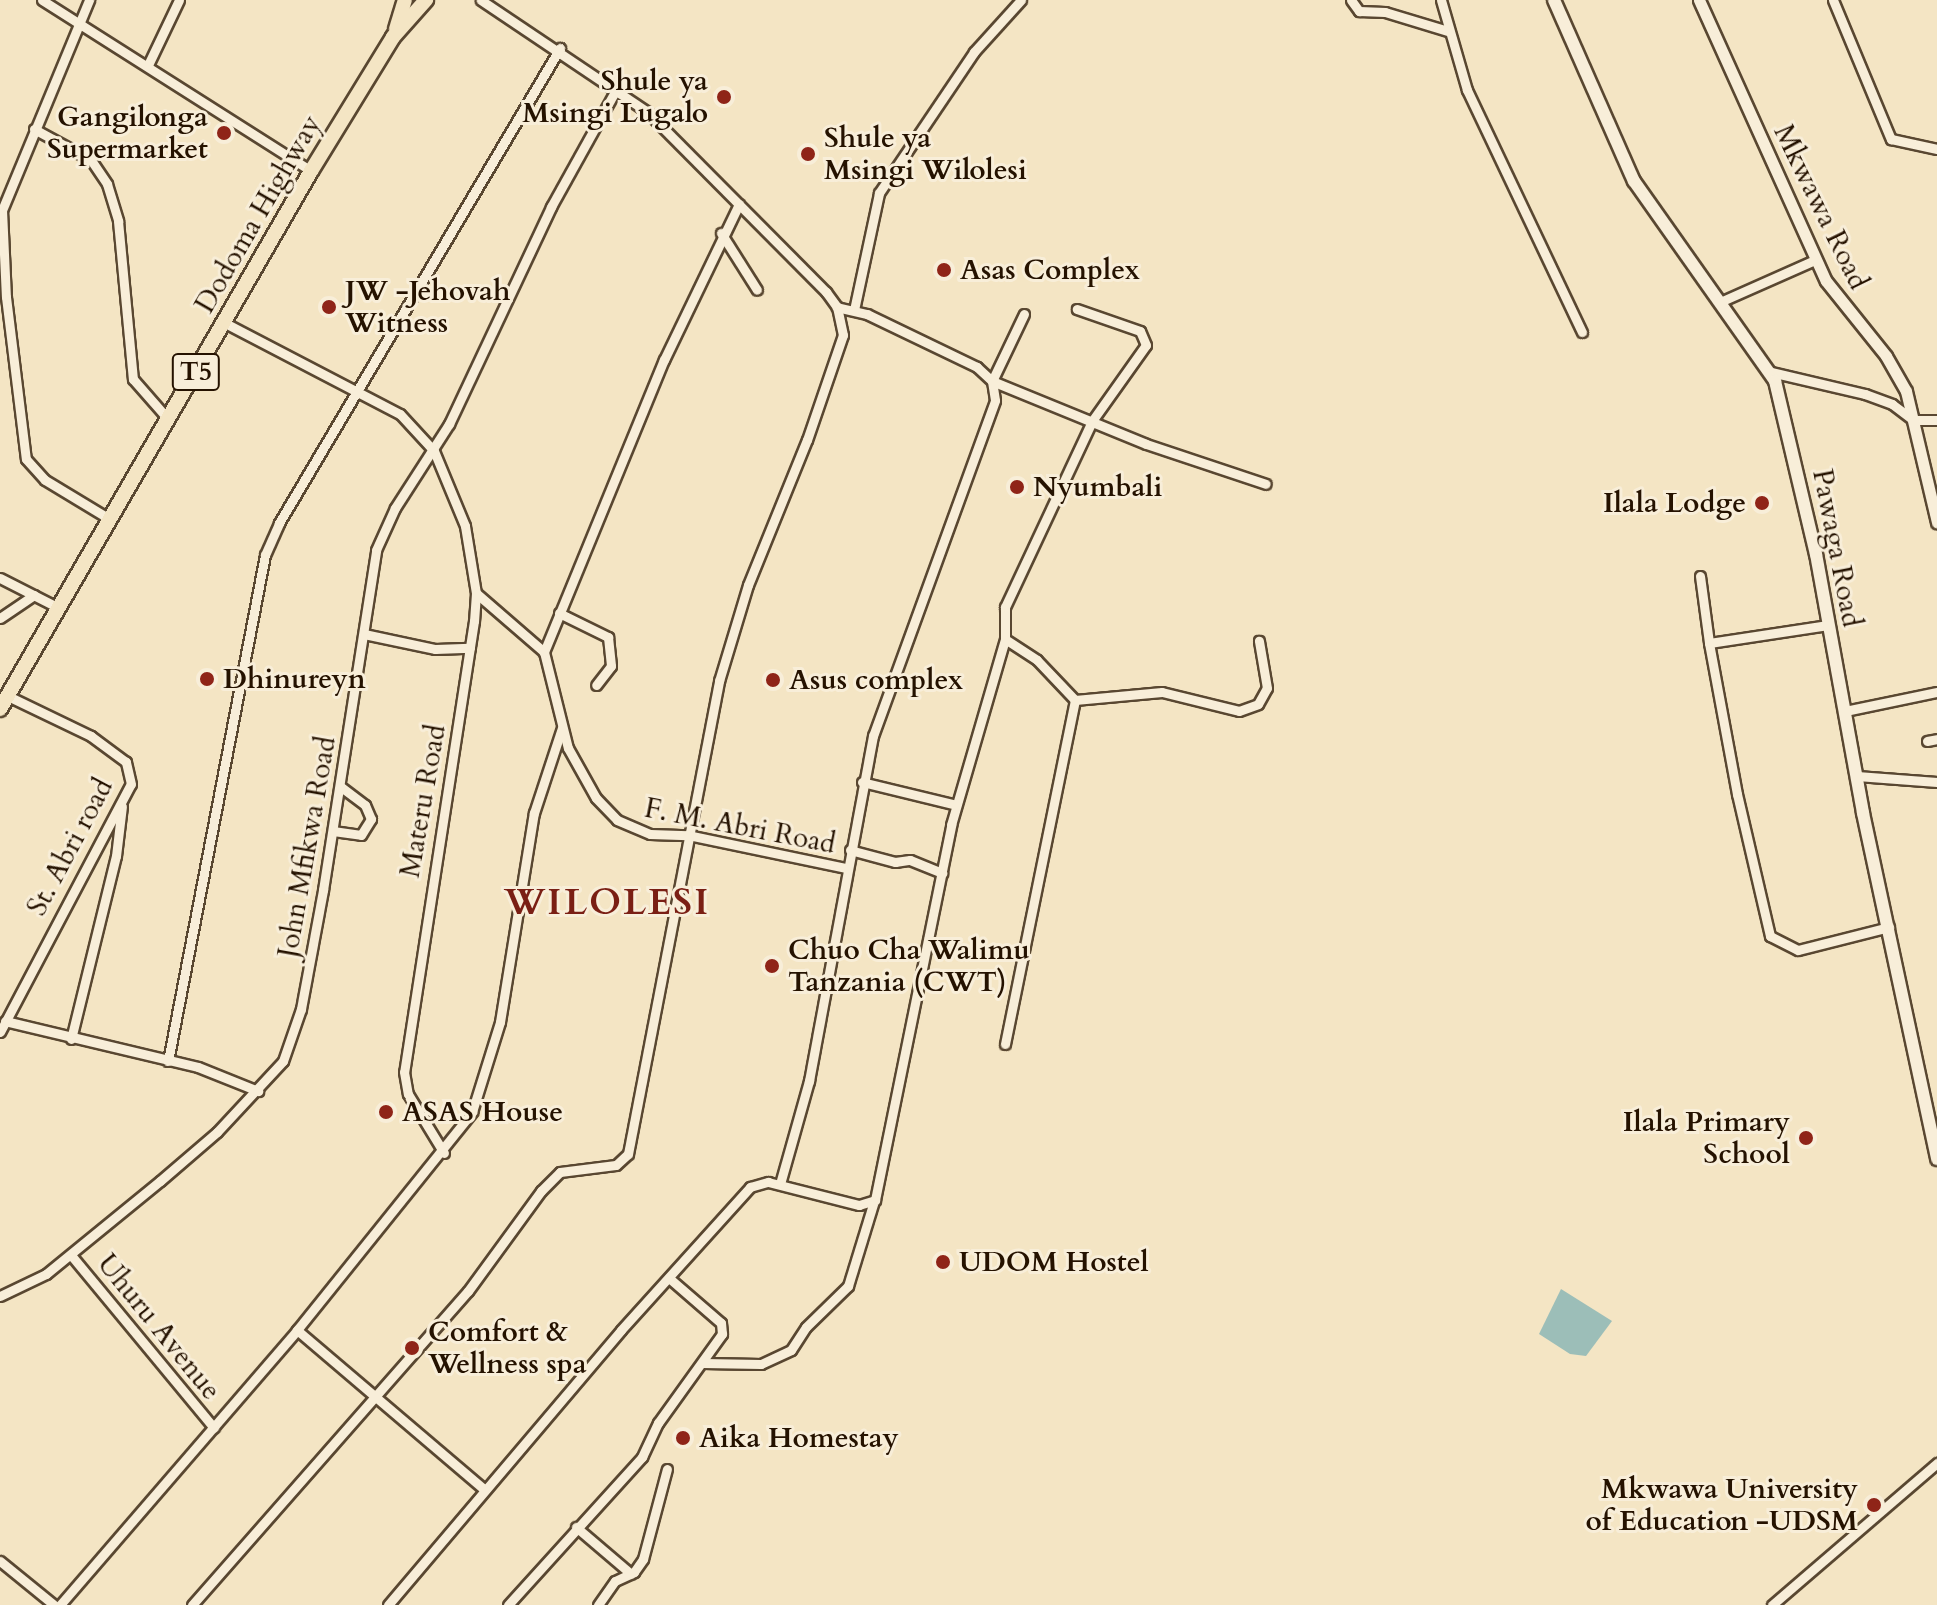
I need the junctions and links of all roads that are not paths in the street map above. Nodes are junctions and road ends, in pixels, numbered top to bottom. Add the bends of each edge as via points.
1 (42, 0) edge
2 (89, 0) edge
3 (179, 0) edge
4 (405, 0) edge
5 (426, 0) edge
6 (481, 0) edge
7 (1021, 0) edge
8 (1351, 0) edge
9 (1441, 0) edge
10 (1554, 0) edge
11 (1699, 0) edge
12 (1833, 0) edge
13 (81, 23) junction
14 (1448, 31) junction
15 (393, 37) junction
16 (560, 48) junction
17 (148, 65) junction
18 (617, 88) junction
19 (34, 129) junction
20 (1937, 149) edge
21 (311, 171) junction
22 (739, 204) junction
23 (1, 212) edge
24 (721, 233) junction
25 (1815, 260) junction
26 (757, 290) dead end
27 (1720, 302) junction
28 (837, 307) junction
29 (1077, 309) dead end
30 (854, 310) junction
31 (1024, 314) dead end
32 (225, 323) junction
33 (1582, 332) dead end
34 (1771, 372) junction
35 (992, 381) junction
36 (358, 392) junction
37 (168, 419) junction
38 (1937, 420) edge
39 (1092, 421) junction
40 (1916, 422) junction
41 (434, 451) junction
42 (1266, 484) dead end
43 (1935, 503) edge
44 (111, 520) junction
45 (1937, 522) edge
46 (1700, 576) dead end
47 (0, 578) edge
48 (476, 593) junction
49 (34, 595) junction
50 (57, 607) junction
51 (559, 613) junction
52 (0, 618) edge
53 (1828, 625) junction
54 (364, 634) junction
55 (1005, 639) junction
56 (1259, 641) dead end
57 (1709, 643) junction
58 (470, 648) junction
59 (544, 652) junction
60 (596, 685) dead end
61 (1937, 692) edge
62 (1075, 700) junction
63 (4, 702) edge
64 (1845, 711) junction
65 (562, 728) junction
66 (1857, 776) junction
67 (862, 782) junction
68 (1937, 782) edge
69 (340, 786) junction
70 (122, 803) junction
71 (956, 805) junction
72 (333, 831) junction
73 (688, 835) junction
74 (850, 850) junction
75 (846, 868) junction
76 (943, 873) junction
77 (1889, 927) junction
78 (5, 1021) junction
79 (0, 1032) edge
80 (71, 1039) junction
81 (1005, 1044) dead end
82 (168, 1061) junction
83 (258, 1091) junction
84 (444, 1153) junction
85 (1937, 1159) edge
86 (780, 1184) junction
87 (873, 1204) junction
88 (71, 1255) junction
89 (669, 1278) junction
90 (0, 1296) edge
91 (297, 1330) junction
92 (703, 1363) junction
93 (374, 1397) junction
94 (214, 1428) junction
95 (1937, 1463) edge
96 (667, 1469) dead end
97 (484, 1489) junction
98 (576, 1527) junction
99 (0, 1561) edge
100 (631, 1574) junction
101 (57, 1605) edge
102 (192, 1605) edge
103 (388, 1605) edge
104 (508, 1605) edge
105 (598, 1605) edge
106 (1772, 1605) edge

1 - 13 street
2 - 13 street
3 - 17 street
4 - 15 highway, T5
5 - 15 highway, T5
6 - 16 street
7 - 30 street via 974,52 879,193
8 - 14 street via 1359,11 1385,12
9 - 14 street
10 - 27 main road, Pawaga Road via 1634,181
11 - 25 street, Mkwawa Road
12 - 20 street via 1891,139
13 - 17 street
13 - 19 street
14 - 33 street via 1467,90
15 - 21 highway, Dodoma Highway / T5
16 - 18 street
16 - 36 street
17 - 21 street
18 - 22 street
18 - 41 street, John Mfikwa Road via 551,207
19 - 23 street
19 - 37 street via 81,152 107,184 118,221 133,379
21 - 32 highway, Dodoma Highway / T5
22 - 24 street
22 - 28 street
23 - 44 street via 26,459 45,480
24 - 26 street
24 - 51 street
25 - 27 street
25 - 40 street, Mkwawa Road via 1846,312 1896,370
27 - 34 main road, Pawaga Road
28 - 30 street
28 - 73 street via 843,335 743,600 719,681
29 - 39 street via 1146,337 1142,356
30 - 35 street via 951,353
31 - 35 street
32 - 36 street
32 - 37 highway, Dodoma Highway / T5
34 - 40 street via 1879,399
34 - 53 main road, Pawaga Road via 1789,429
35 - 39 street
35 - 67 street via 995,400 895,665
36 - 41 street via 400,414
36 - 82 street via 265,555
37 - 44 highway, Dodoma Highway / T5
38 - 40 street
39 - 42 street
39 - 55 street via 1005,607
40 - 43 street, Mkwawa Road
41 - 48 street, Materu Road via 465,526
41 - 54 street, John Mfikwa Road via 385,524
43 - 45 street, Mkwawa Road
44 - 50 highway, Dodoma Highway / T5
46 - 57 street
47 - 49 street
48 - 58 street, Materu Road
48 - 59 street
49 - 50 street
49 - 52 street
50 - 63 highway, Dodoma Highway / T5
51 - 59 street
51 - 60 street via 608,637 611,666
53 - 57 street
53 - 64 main road, Pawaga Road
54 - 58 street via 435,649
54 - 69 street, John Mfikwa Road
55 - 62 street via 1037,660
55 - 71 street
56 - 62 street via 1269,679 1264,695 1249,709 1226,710 1162,692
57 - 77 street via 1770,936 1798,950
58 - 84 street, Materu Road via 404,1072 408,1094
59 - 65 street, F. M. Abri Road
61 - 64 street
62 - 81 street
63 - 70 street, St. Abri road via 43,709 126,762 131,784
64 - 66 main road, Pawaga Road
65 - 73 street, F. M. Abri Road via 579,770 617,820 639,831
65 - 84 street via 534,813 486,1078 472,1112
66 - 68 street
66 - 77 main road, Pawaga Road
67 - 71 street
67 - 74 street
69 - 72 street, John Mfikwa Road
69 - 72 street via 365,805 371,819 361,835
70 - 78 street, St. Abri road
70 - 80 street via 116,856
71 - 76 street
72 - 83 street, John Mfikwa Road via 294,1035 283,1061
73 - 75 street, F. M. Abri Road
73 - 93 street via 628,1154 616,1165 560,1172 468,1291
74 - 75 street
74 - 76 street via 895,862 910,860
75 - 86 street via 809,1081
76 - 87 street
77 - 85 main road, Pawaga Road
78 - 79 street, St. Abri road
78 - 80 street
80 - 82 street
82 - 83 street
83 - 88 street, John Mfikwa Road
84 - 91 street
86 - 87 street
86 - 89 street via 750,1187
87 - 92 street via 848,1286 806,1327 791,1350 761,1364
88 - 90 street, John Mfikwa Road
88 - 94 street, Uhuru Avenue
89 - 92 street via 724,1329
89 - 97 street
91 - 93 street
91 - 94 street
92 - 98 street via 658,1423 642,1457
93 - 97 street
93 - 102 street
94 - 101 street
95 - 106 street
96 - 100 street via 643,1559
97 - 103 street
98 - 100 street
98 - 104 street
99 - 101 street
100 - 105 street via 615,1581

